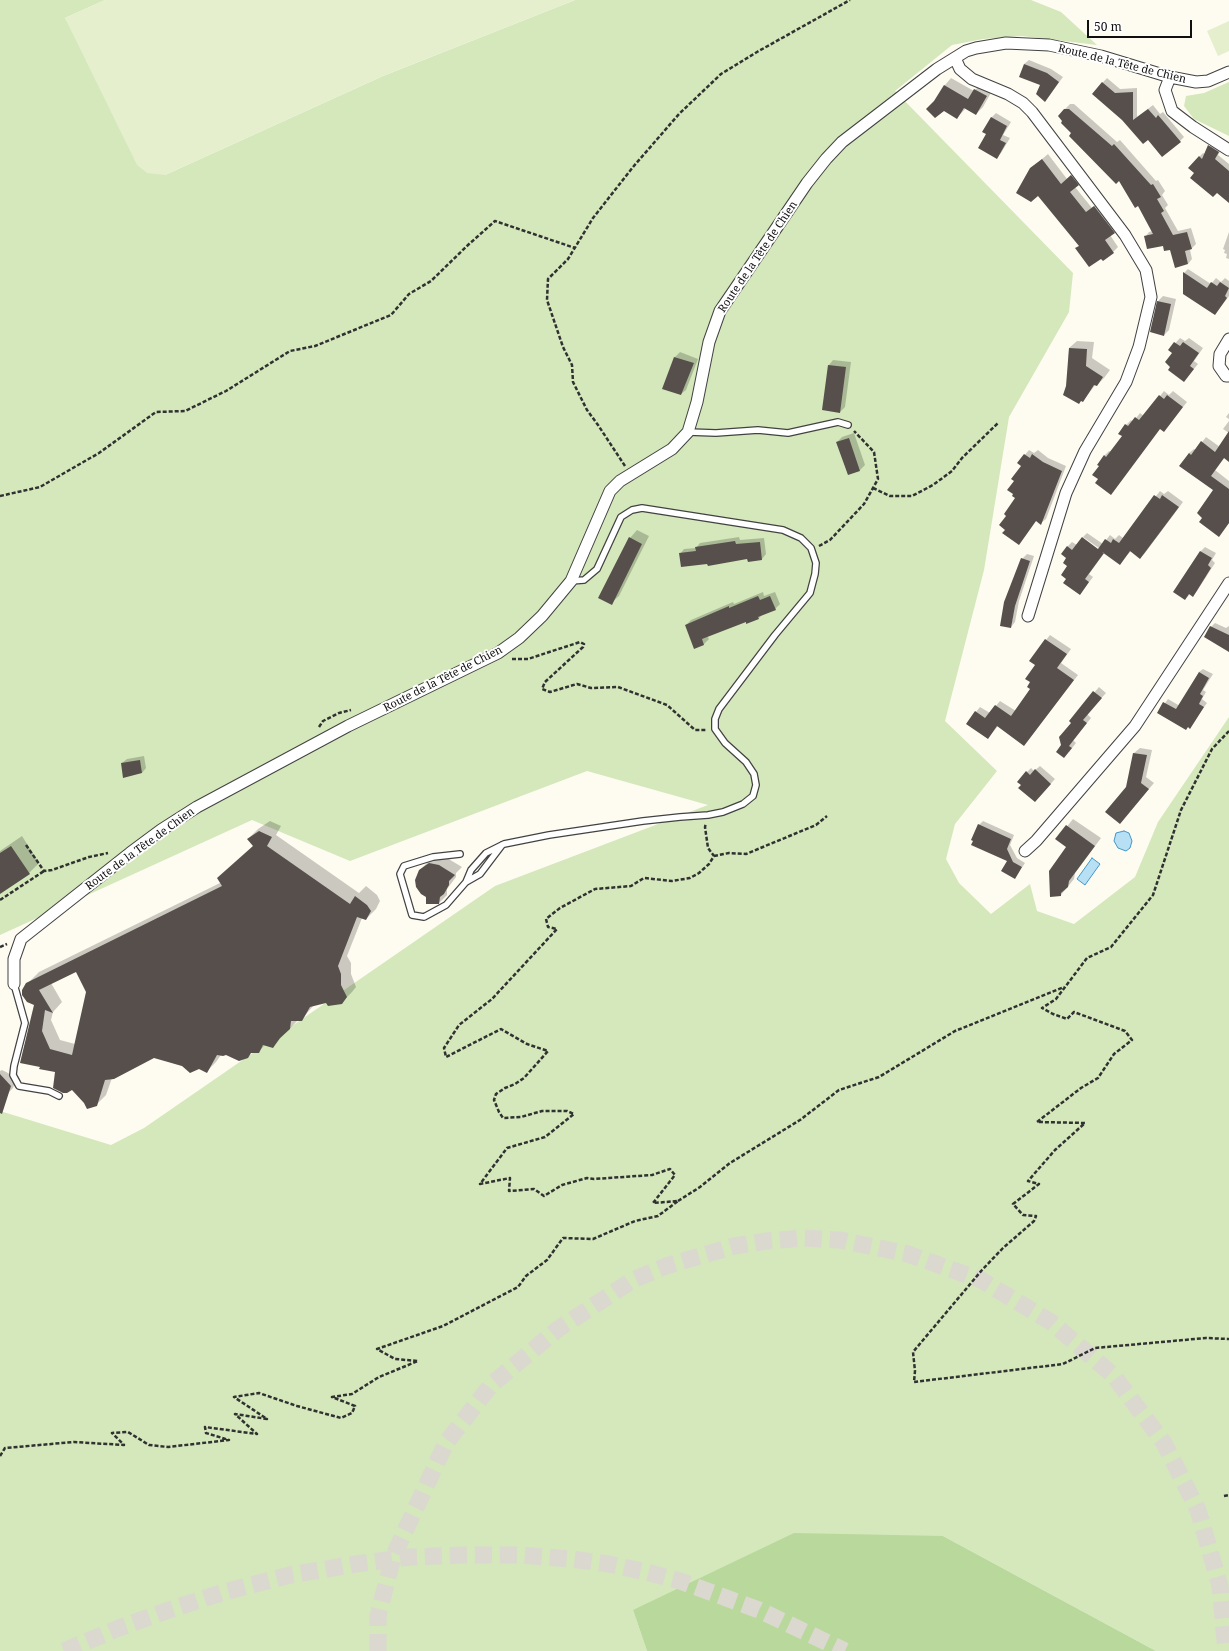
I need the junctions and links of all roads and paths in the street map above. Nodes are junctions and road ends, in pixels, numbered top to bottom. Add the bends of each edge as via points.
1 (850, 0) edge
2 (955, 58) junction
3 (1229, 72) edge
4 (1170, 77) junction
5 (1229, 150) edge
6 (575, 248) junction
7 (1229, 339) edge
8 (1229, 376) edge
9 (998, 423) dead end
10 (848, 425) joint
11 (688, 432) junction
12 (630, 474) junction
13 (873, 488) junction
14 (0, 496) edge
15 (811, 548) junction
16 (570, 580) junction
17 (1229, 583) edge
18 (1028, 616) dead end
19 (498, 653) junction
20 (715, 729) junction
21 (1229, 731) edge
22 (708, 815) junction
23 (827, 816) dead end
24 (504, 844) junction
25 (26, 845) dead end
26 (1025, 852) dead end
27 (130, 853) junction
28 (460, 854) dead end
29 (714, 856) junction
30 (44, 871) junction
31 (466, 882) junction
32 (0, 900) edge
33 (14, 984) joint
34 (1064, 986) junction
35 (59, 1096) dead end
36 (678, 1201) junction
37 (1229, 1339) edge
38 (0, 1456) edge
39 (1229, 1495) edge
40 (1224, 1496) dead end

1 - 6 path via 721,74 679,114 633,167 593,218
2 - 4 street, Route de la Tête de Chien via 976,48 1006,43 1048,45 1101,56
2 - 11 street, Route de la Tête de Chien via 842,142 808,183 720,311 709,342
2 - 18 street via 960,69 972,79 1008,94 1032,112 1125,235 1146,270 1151,297 1139,348 1126,382 1085,451 1066,493
3 - 4 street, Route de la Tête de Chien via 1208,81 1196,82
4 - 5 street via 1165,90 1172,111
6 - 12 path via 548,279 547,300 563,348 572,366 573,382 587,410
6 - 14 path via 495,221 431,281 409,294 391,315 315,346 290,352 226,391 185,411 156,412 99,453 40,487
7 - 8 street via 1220,354 1219,366 1226,376
9 - 13 path via 952,471 934,485 912,496 890,496
10 - 11 lane via 838,422 788,433 758,430
10 - 13 path via 874,452 878,479
11 - 12 street, Route de la Tête de Chien via 672,449
12 - 16 street, Route de la Tête de Chien via 610,491
13 - 15 path via 864,504 830,540
15 - 16 lane via 801,538 783,530 642,508 632,510 621,517 597,569 584,580
15 - 20 lane via 816,563 810,592 719,709
16 - 19 street, Route de la Tête de Chien via 542,616 519,638
17 - 26 street via 1135,726
19 - 20 path via 508,659 528,659 580,642 584,644 583,647 545,682 542,689 550,692 577,684 591,688 618,687 667,705 695,730
19 - 27 street, Route de la Tête de Chien via 348,726 197,807
20 - 22 lane via 725,743 746,762 754,774 756,785 752,796 743,804
21 - 34 path via 1212,749 1182,810 1153,894 1112,947 1087,958
22 - 24 lane via 643,821
22 - 29 path via 705,827 708,848
23 - 29 path via 816,825 746,854 729,853
24 - 31 lane via 480,874
24 - 31 lane via 486,853 471,870
25 - 30 path
27 - 30 path via 115,852
27 - 33 street, Route de la Tête de Chien via 20,939 14,959
28 - 31 lane via 433,857 404,866 400,874 412,915 424,917 446,905
29 - 36 path via 709,864 690,878 672,881 644,878 631,886 595,889 560,908 546,919 548,926 557,929 492,999 459,1025 444,1048 446,1057 501,1029 527,1044 548,1051 524,1078 496,1094 494,1100 503,1118 521,1117 542,1111 567,1111 574,1114 545,1137 507,1148 480,1184 510,1178 509,1192 534,1189 544,1196 562,1185 587,1178 652,1175 670,1169 675,1175 653,1203
30 - 32 path
33 - 35 lane via 25,1023 13,1074 19,1086 49,1091
34 - 36 path via 955,1031 879,1077 839,1090 800,1120 730,1163
34 - 37 path via 1056,999 1042,1008 1067,1019 1074,1012 1125,1031 1132,1040 1114,1054 1098,1078 1037,1122 1085,1123 1054,1150 1028,1181 1039,1184 1013,1204 1023,1215 1036,1216 1034,1221 982,1270 913,1352 914,1382 1063,1364 1095,1348 1206,1338
36 - 38 path via 658,1216 635,1221 593,1239 563,1238 547,1260 526,1276 518,1287 443,1326 377,1349 395,1359 418,1361 379,1377 352,1394 332,1397 354,1406 352,1413 341,1418 259,1393 234,1397 267,1419 234,1414 257,1434 204,1427 206,1432 229,1440 168,1447 149,1445 128,1432 112,1433 124,1445 74,1442 5,1448
39 - 40 path

